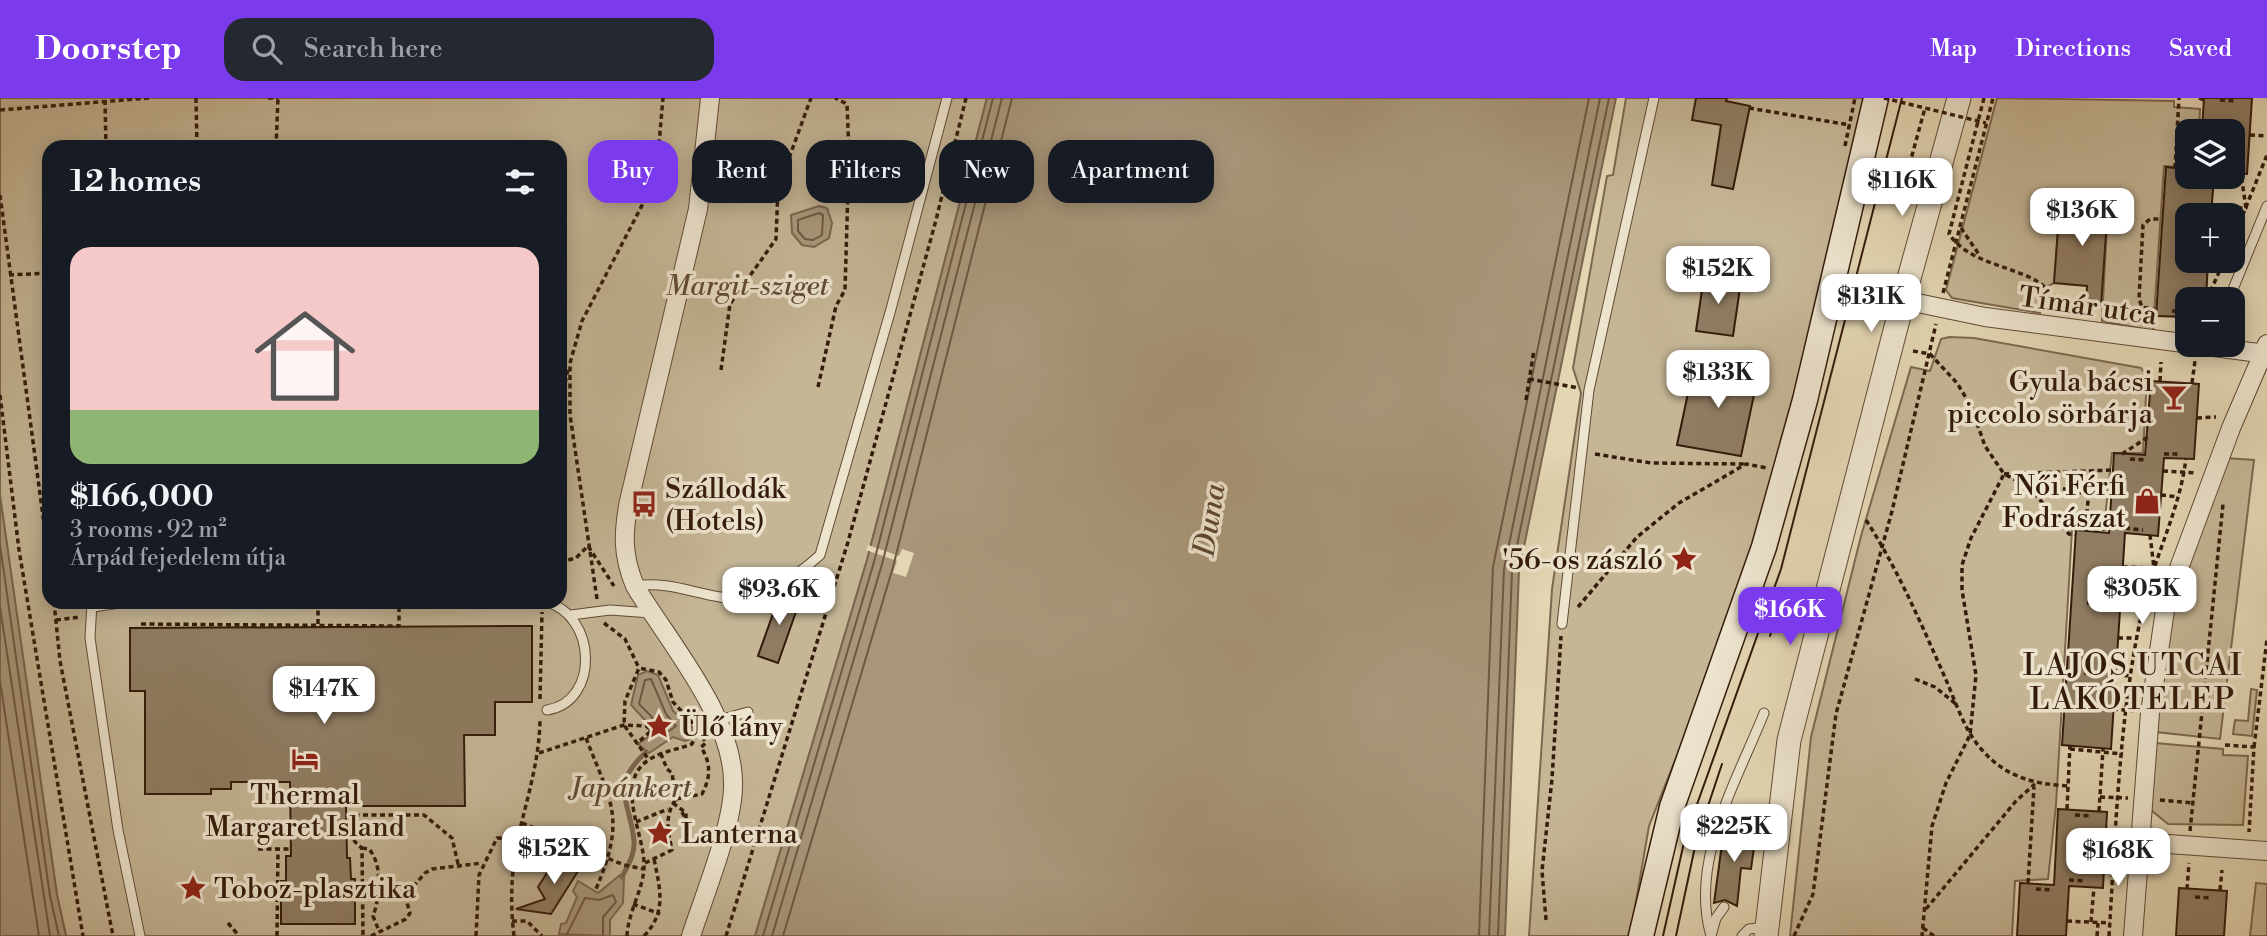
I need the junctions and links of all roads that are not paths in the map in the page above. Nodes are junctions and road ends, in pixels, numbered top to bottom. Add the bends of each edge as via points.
1 (710, 98) edge
2 (947, 98) edge
3 (1654, 98) edge
4 (1876, 98) edge
5 (1959, 98) edge
6 (2267, 206) edge
7 (2234, 287) edge
8 (1903, 299) junction
9 (2175, 342) edge
10 (2245, 349) edge
11 (2265, 351) edge
12 (635, 586) junction
13 (92, 609) edge
14 (564, 609) edge
15 (651, 613) junction
16 (571, 615) junction
17 (1562, 624) road end
18 (547, 710) dead end
19 (748, 712) dead end
20 (1764, 713) dead end
21 (719, 720) junction
22 (2140, 842) junction
23 (2267, 851) edge
24 (1724, 907) dead end
25 (1767, 931) edge
26 (140, 936) edge
27 (691, 936) edge
28 (1641, 936) edge
29 (1711, 936) edge
30 (1742, 936) edge
31 (2133, 936) edge

1 - 12 street via 698,209 627,514 624,554
2 - 12 lane via 820,555 798,573 752,597 738,599 658,582
3 - 17 lane via 1589,390
4 - 28 main road via 1805,400 1759,560 1672,807
5 - 8 street
6 - 7 lane
8 - 9 street, Tímár utca via 1939,309
8 - 25 street via 1789,740
10 - 11 street, Tímár utca
11 - 22 street via 2166,603 2150,713
12 - 15 street
13 - 26 lane via 90,638 116,816
14 - 16 lane
15 - 16 lane
15 - 21 street
16 - 18 lane via 582,636 582,676 575,696 562,708
19 - 21 lane
20 - 29 lane via 1708,864 1704,912
21 - 27 street via 731,753 733,786
22 - 23 street
22 - 31 street
24 - 29 lane
25 - 30 lane via 1749,929

